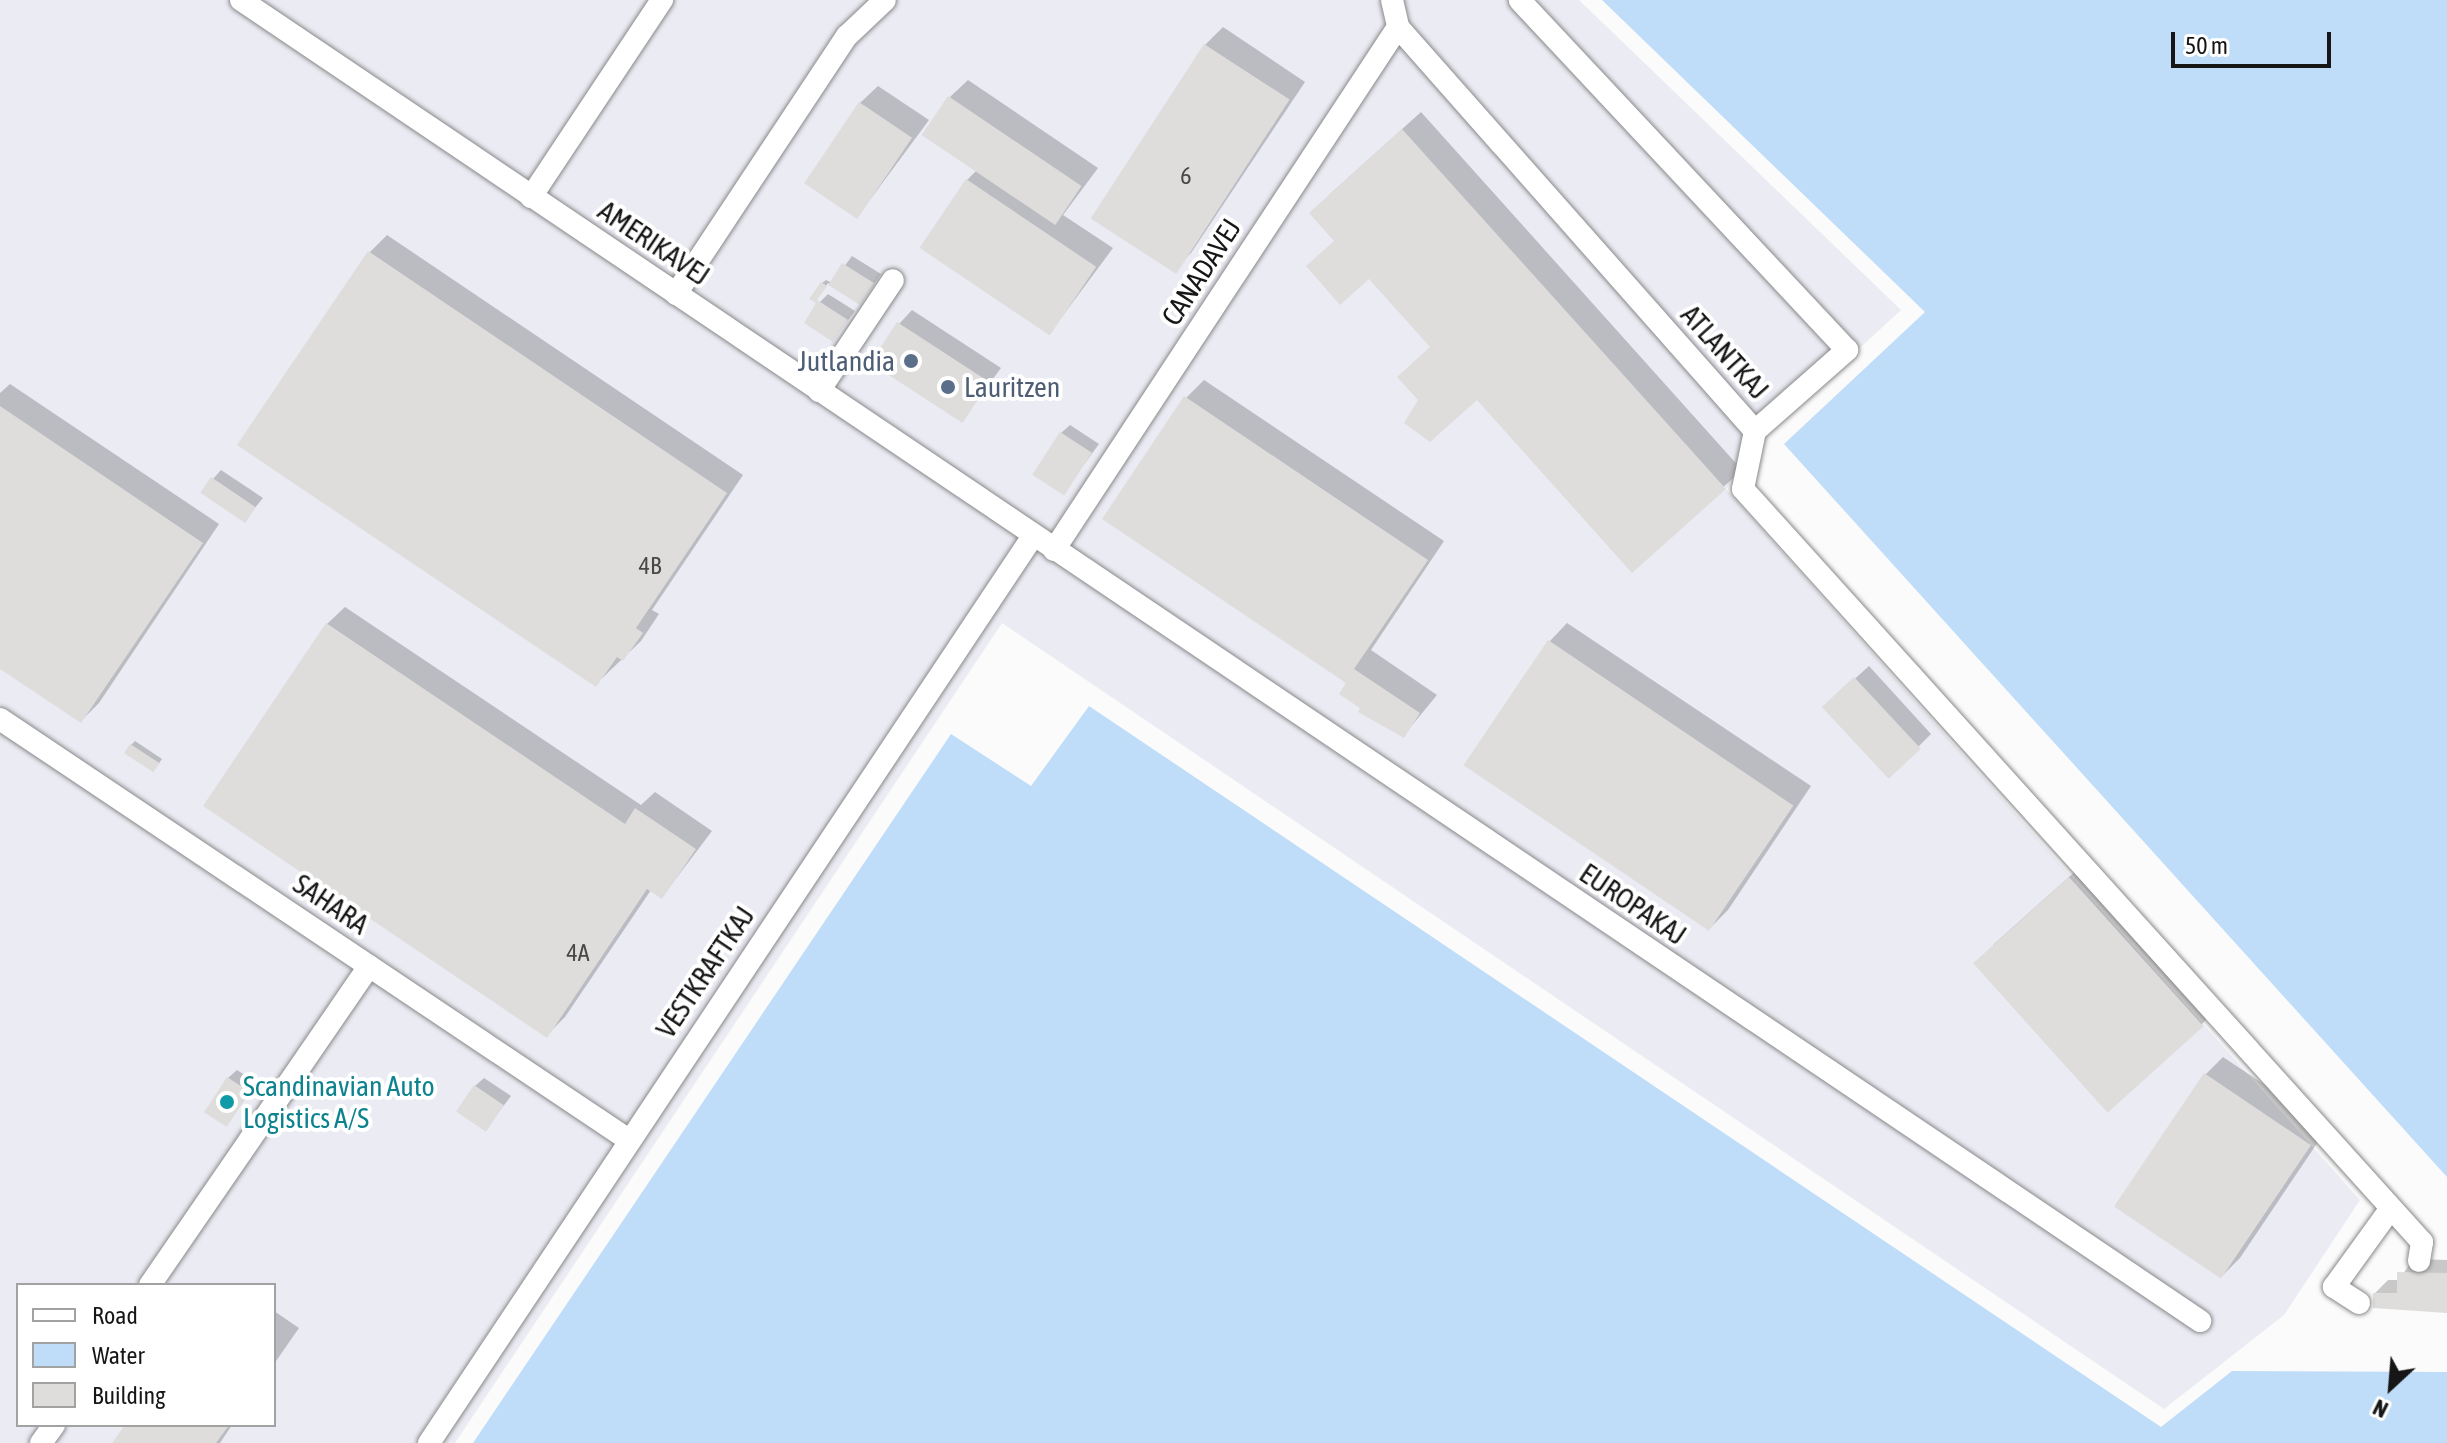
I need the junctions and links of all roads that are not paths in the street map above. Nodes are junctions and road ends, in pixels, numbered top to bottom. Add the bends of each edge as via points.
1 (885, 0) edge
2 (1392, 0) edge
3 (1520, 0) edge
4 (247, 2) edge
5 (657, 2) edge
6 (1398, 27) junction
7 (531, 197) junction
8 (893, 280) dead end
9 (676, 294) junction
10 (819, 391) junction
11 (1755, 431) junction
12 (1033, 536) junction
13 (1054, 550) junction
14 (0, 719) edge
15 (369, 966) junction
16 (629, 1140) junction
17 (2391, 1208) junction
18 (2419, 1261) dead end
19 (151, 1283) edge
20 (2359, 1303) dead end
21 (2200, 1321) dead end
22 (429, 1443) edge

1 - 9 street via 847,36
2 - 6 street, ATLANTKAJ
3 - 11 street, ATLANTKAJ via 1847,350
4 - 7 street, AMERIKAVEJ
5 - 7 street
6 - 11 street, ATLANTKAJ
6 - 13 street, CANADAVEJ
7 - 9 street, AMERIKAVEJ
8 - 10 street
9 - 10 street, AMERIKAVEJ
10 - 12 street, AMERIKAVEJ
11 - 17 street via 1743,489
12 - 13 street, EUROPAKAJ
12 - 16 street, VESTKRAFTKAJ
13 - 21 street, EUROPAKAJ
14 - 15 street, SAHARA
15 - 16 street, SAHARA
15 - 19 street
16 - 22 street, VESTKRAFTKAJ
17 - 18 street via 2422,1242
17 - 20 street via 2334,1287

